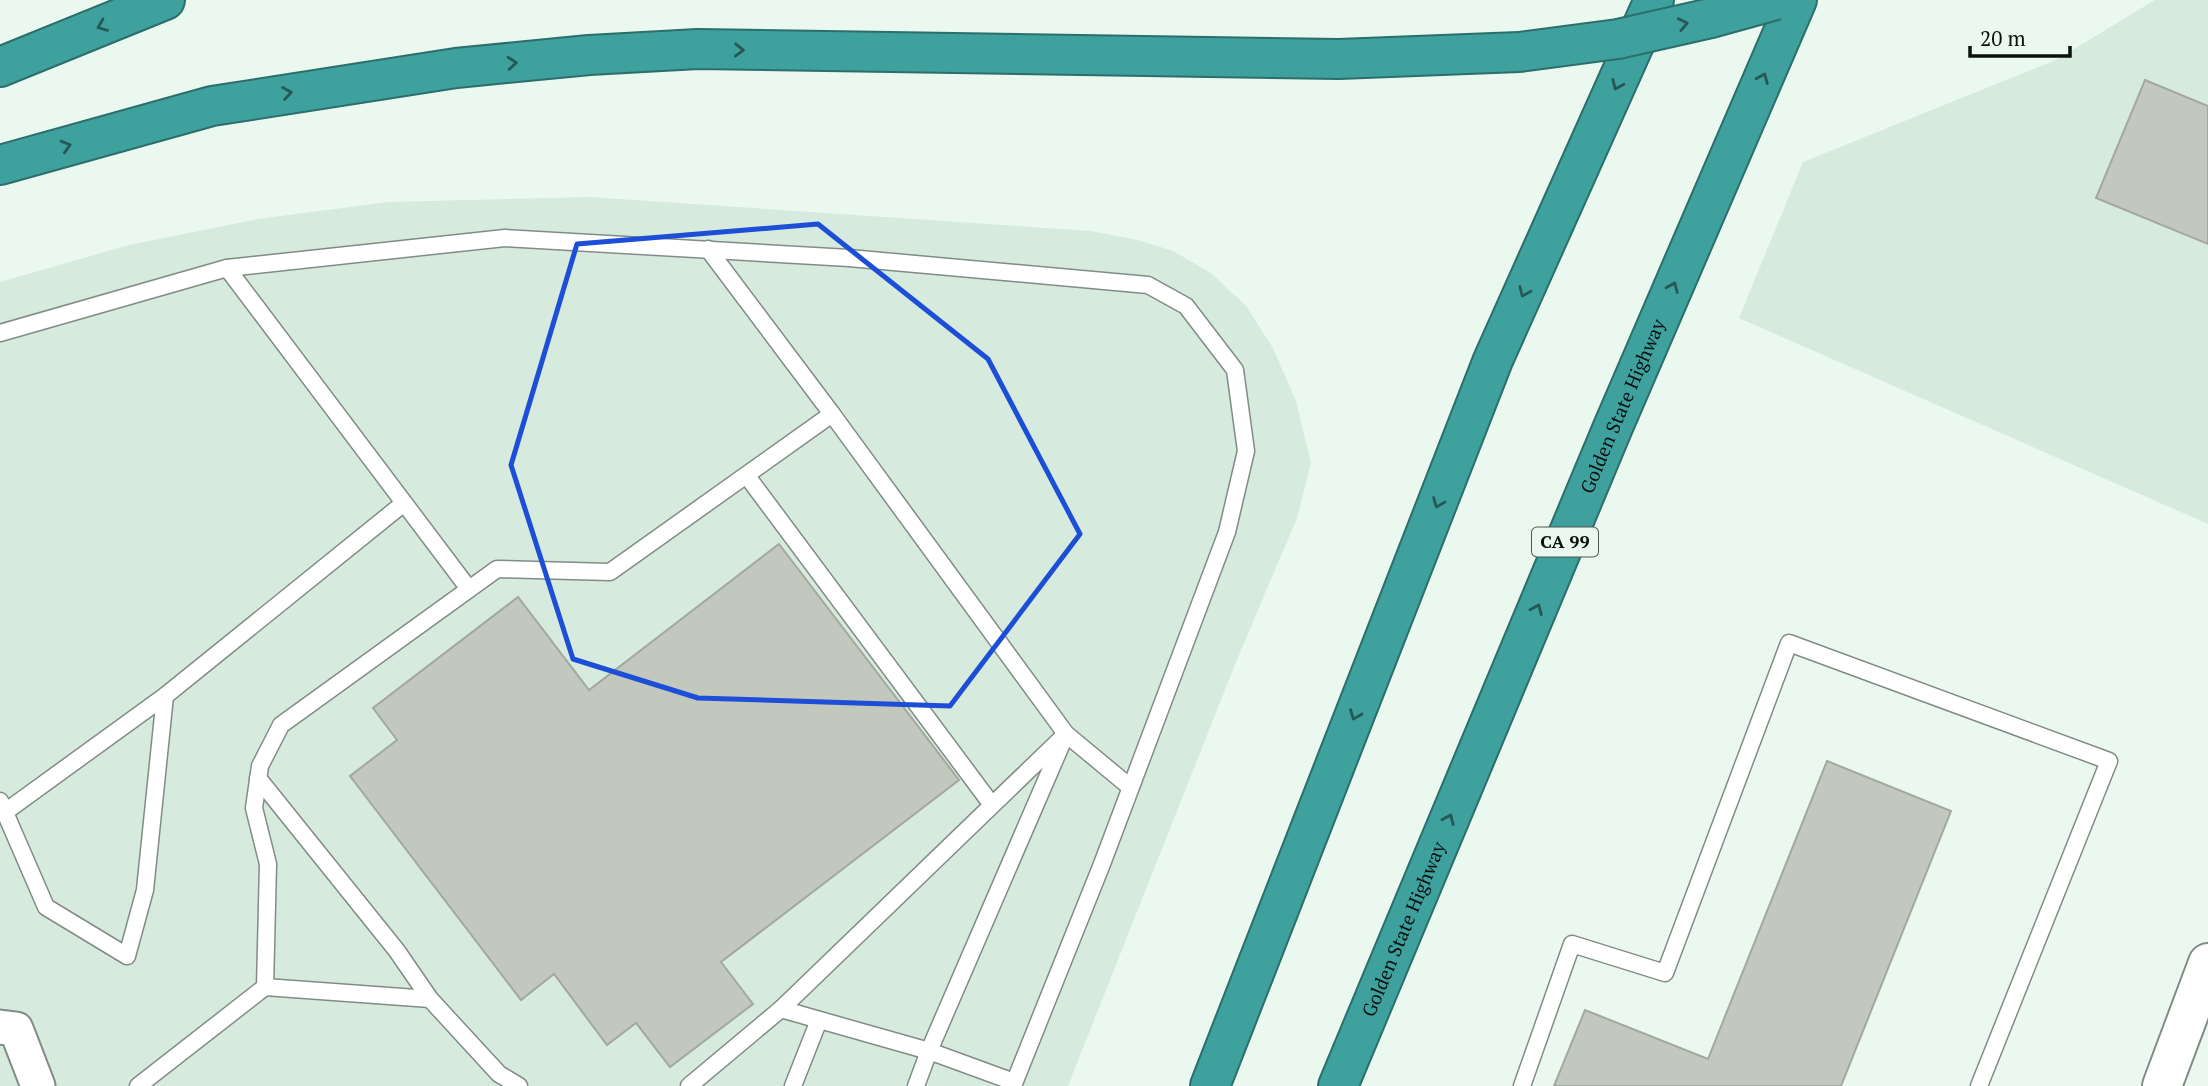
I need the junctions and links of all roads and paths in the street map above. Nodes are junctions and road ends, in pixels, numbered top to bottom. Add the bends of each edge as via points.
1 (165, 0) edge
2 (1654, 0) edge
3 (1776, 0) edge
4 (1797, 0) edge
5 (0, 67) edge
6 (0, 165) edge
7 (708, 249) junction
8 (227, 268) junction
9 (0, 333) edge
10 (832, 414) junction
11 (747, 476) junction
12 (404, 503) junction
13 (469, 589) junction
14 (165, 696) junction
15 (1066, 734) junction
16 (258, 778) junction
17 (1130, 787) junction
18 (992, 805) junction
19 (2, 806) edge
20 (2208, 963) edge
21 (265, 987) junction
22 (429, 999) junction
23 (781, 1009) junction
24 (818, 1020) junction
25 (8, 1028) edge
26 (929, 1051) junction
27 (1014, 1084) edge
28 (38, 1086) edge
29 (138, 1086) edge
30 (519, 1086) edge
31 (689, 1086) edge
32 (793, 1086) edge
33 (916, 1086) edge
34 (1210, 1086) edge
35 (1338, 1086) edge
36 (1522, 1086) edge
37 (1979, 1086) edge
38 (2162, 1086) edge

1 -> 5 highway
2 -> 34 highway via 1493,360
6 -> 3 highway, bridge via 212,106 456,68 589,55 698,49 1339,59 1519,52 1618,38
35 -> 4 highway, Golden State Highway / CA 99
7 - 8 lane via 505,238
7 - 10 lane
7 - 17 lane via 849,257 1148,285 1186,306 1235,370 1246,451 1227,532
8 - 9 lane
8 - 12 lane
10 - 11 lane
10 - 15 lane
11 - 13 lane via 610,572 497,569
11 - 18 lane
12 - 13 lane
12 - 14 lane
13 - 16 lane via 281,725
14 - 19 lane
14 - 19 lane via 145,890 127,956 46,906
15 - 17 lane
15 - 18 lane
15 - 26 lane
16 - 21 lane via 254,808 268,864
16 - 22 lane via 397,951
17 - 27 lane
18 - 23 lane
20 - 38 street
21 - 22 lane
21 - 29 lane
22 - 30 lane via 499,1074
23 - 24 lane
23 - 31 lane
24 - 26 lane
24 - 32 lane
25 - 28 street
26 - 27 lane
26 - 33 lane
36 - 37 lane via 1572,944 1665,973 1789,643 2109,761

